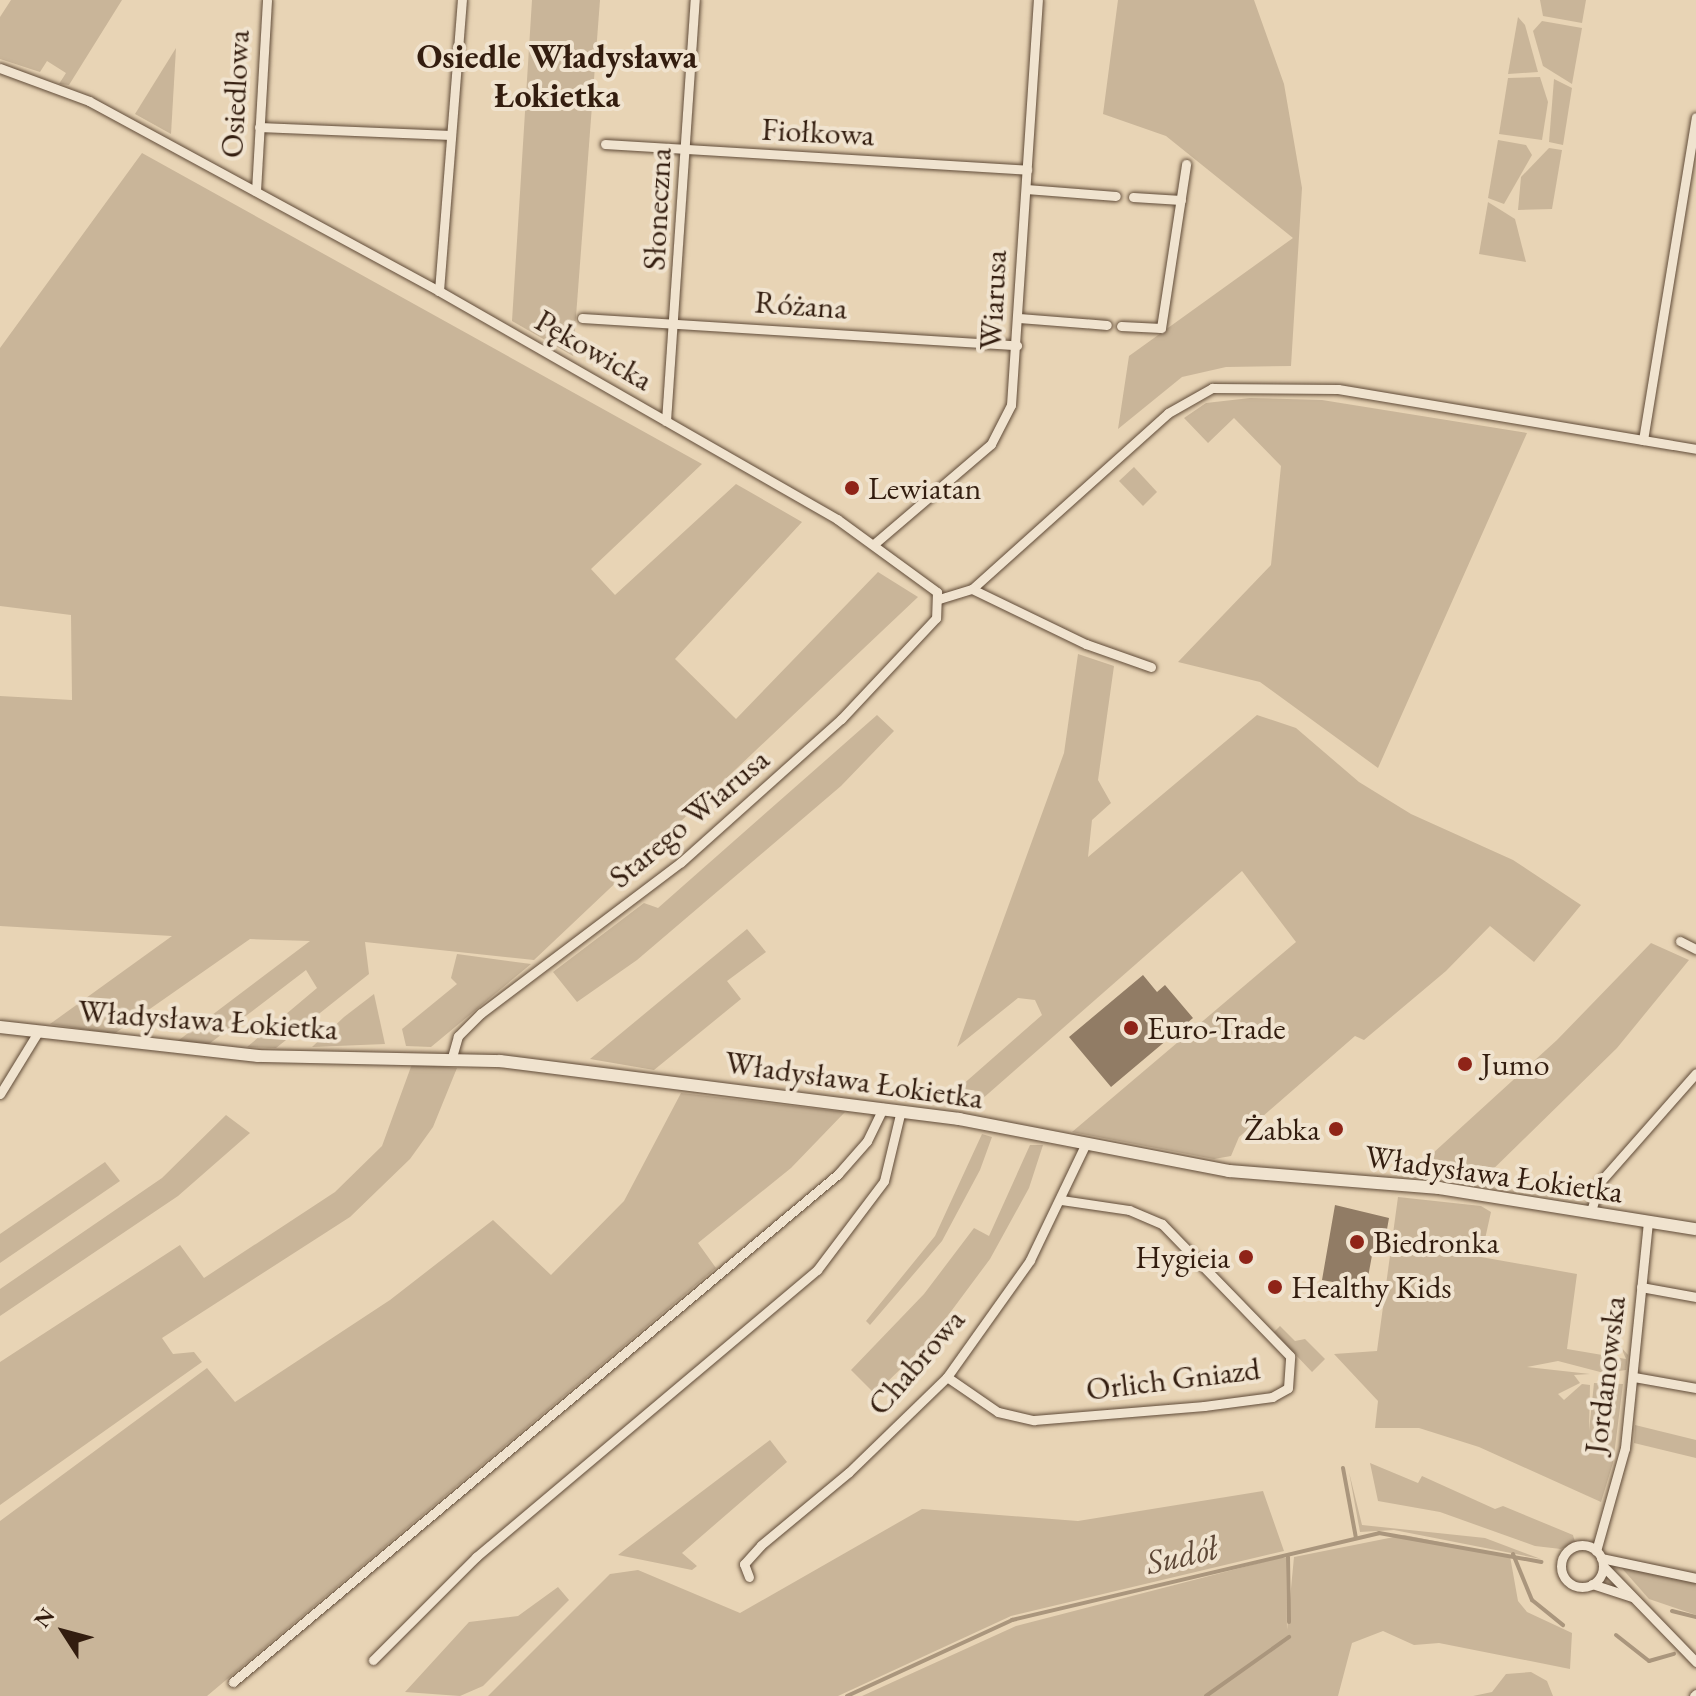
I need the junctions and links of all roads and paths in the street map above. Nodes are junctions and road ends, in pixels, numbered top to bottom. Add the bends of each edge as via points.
1 (267, 0) edge
2 (462, 0) edge
3 (695, 0) edge
4 (1038, 0) edge
5 (0, 68) edge
6 (1696, 117) edge
7 (259, 127) junction
8 (451, 135) junction
9 (605, 144) dead end
10 (687, 150) junction
11 (1186, 164) dead end
12 (1027, 170) junction
13 (1026, 189) junction
14 (256, 191) junction
15 (1116, 196) dead end
16 (1133, 197) dead end
17 (1181, 200) junction
18 (439, 291) junction
19 (582, 318) dead end
20 (1019, 318) junction
21 (676, 324) junction
22 (1107, 325) dead end
23 (1121, 326) dead end
24 (1017, 345) junction
25 (666, 421) junction
26 (1643, 440) junction
27 (1696, 449) edge
28 (874, 544) junction
29 (972, 589) junction
30 (939, 599) junction
31 (1151, 667) dead end
32 (1680, 941) dead end
33 (1696, 949) edge
34 (0, 1027) edge
35 (38, 1032) junction
36 (452, 1057) junction
37 (1696, 1073) edge
38 (0, 1094) edge
39 (883, 1108) junction
40 (901, 1110) junction
41 (1086, 1143) junction
42 (1061, 1200) junction
43 (1591, 1211) junction
44 (1648, 1221) junction
45 (1696, 1229) edge
46 (1641, 1287) junction
47 (1696, 1297) edge
48 (947, 1377) junction
49 (1634, 1377) junction
50 (1696, 1388) edge
51 (1598, 1531) junction
52 (1584, 1545) junction
53 (1600, 1558) junction
54 (749, 1577) dead end
55 (1696, 1578) edge
56 (1592, 1584) junction
57 (1635, 1598) junction
58 (373, 1660) dead end
59 (1696, 1662) edge
60 (233, 1682) dead end

1 - 7 street, Osiedlowa
2 - 8 street
3 - 10 street, Słoneczna
4 - 12 street, Wiarusa
5 - 14 street, Pękowicka via 89,101
6 - 26 street
7 - 8 street
7 - 14 street, Osiedlowa
8 - 18 street
9 - 10 street, Fiołkowa
10 - 12 street, Fiołkowa
10 - 21 street, Słoneczna
11 - 17 street
12 - 13 street, Wiarusa
13 - 15 street
13 - 20 street, Wiarusa
14 - 18 street, Pękowicka
16 - 17 street
17 - 23 street via 1161,328
18 - 25 street, Pękowicka
19 - 21 street, Różana
20 - 22 street
20 - 24 street, Wiarusa
21 - 24 street, Różana
21 - 25 street, Słoneczna
24 - 28 street, Wiarusa via 1011,405 997,437
25 - 28 street, Pękowicka
26 - 27 street
26 - 29 street via 1338,389 1212,388 1168,413
28 - 30 street, Pękowicka
29 - 30 street
29 - 31 street via 1086,644
30 - 36 street, Starego Wiarusa via 936,618 841,719 681,862 481,1013 458,1036
32 - 33 street
34 - 35 street, Władysława Łokietka
35 - 36 street, Władysława Łokietka via 258,1056
35 - 38 street
36 - 39 street, Władysława Łokietka
37 - 43 street via 1600,1182
39 - 40 street, Władysława Łokietka
39 - 60 street via 867,1141 838,1174
40 - 41 street, Władysława Łokietka
40 - 58 street via 884,1181 817,1270 476,1557
41 - 42 street, Chabrowa
41 - 43 street, Władysława Łokietka via 1229,1171 1439,1188
42 - 48 street, Chabrowa via 1030,1260
42 - 48 street, Orlich Gniazd via 1129,1210 1162,1224 1290,1356 1288,1388 1217,1404 1034,1420 998,1412
43 - 44 street, Władysława Łokietka
44 - 45 street, Władysława Łokietka
44 - 46 street, Jordanowska
46 - 47 street
46 - 49 street, Jordanowska
48 - 54 street, Chabrowa via 761,1545 744,1564
49 - 50 street
49 - 51 street, Jordanowska via 1625,1448
51 - 52 street
51 - 53 street
52 - 53 street
52 - 56 street via 1566,1552 1562,1571 1575,1585
53 - 55 street
53 - 56 street
53 - 57 street
56 - 57 street
57 - 59 street

